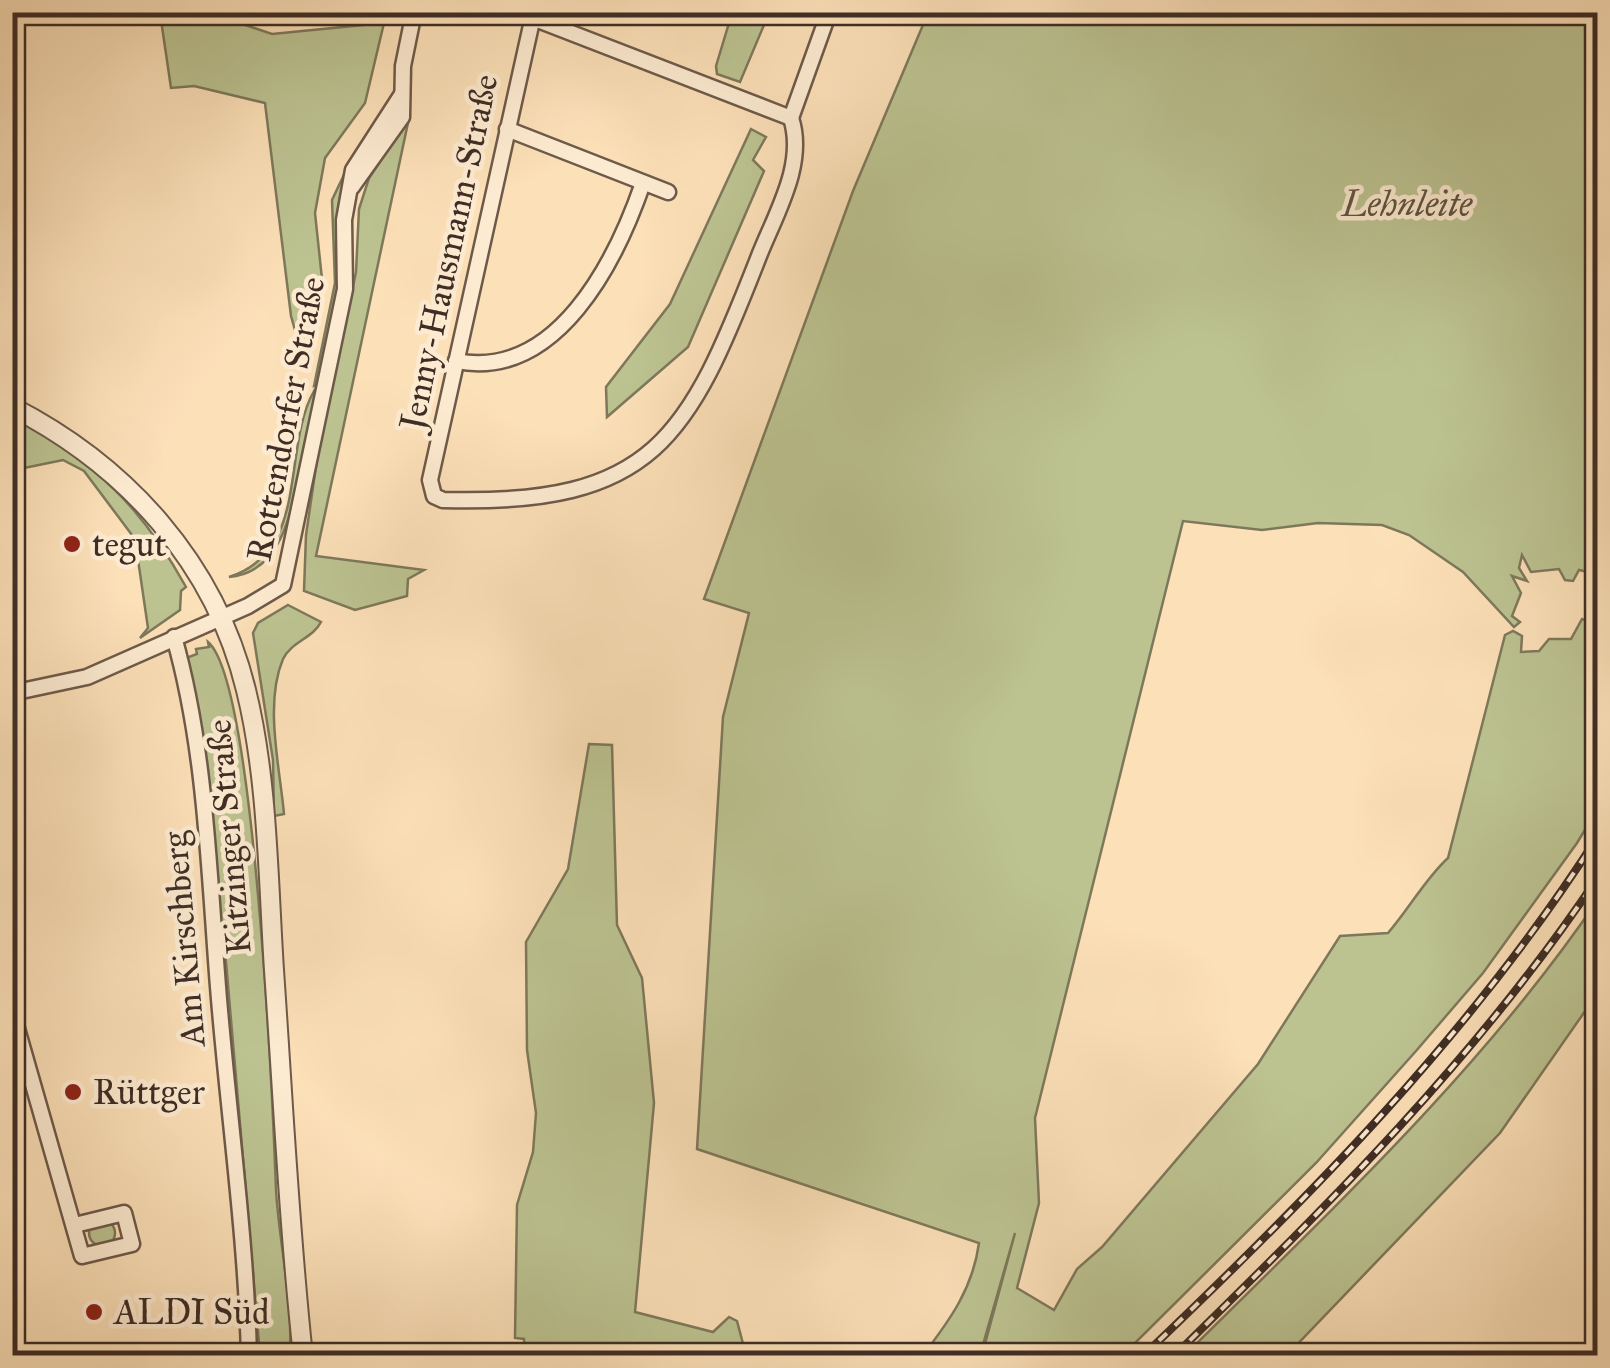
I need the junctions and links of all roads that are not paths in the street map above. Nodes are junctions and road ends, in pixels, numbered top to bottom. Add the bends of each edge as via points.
1 (414, 12) edge
2 (517, 12) edge
3 (829, 12) edge
4 (532, 22) junction
5 (12, 114) edge
6 (791, 118) junction
7 (507, 129) junction
8 (12, 134) edge
9 (644, 182) junction
10 (668, 192) dead end
11 (456, 362) junction
12 (12, 407) edge
13 (218, 617) junction
14 (174, 637) junction
15 (12, 693) edge
16 (12, 1011) edge
17 (75, 1224) dead end
18 (249, 1356) edge
19 (303, 1356) edge

1 - 13 street, Rottendorfer Straße via 402,94 353,170 348,192 344,289 284,585
2 - 4 street
3 - 6 street
4 - 6 street
4 - 7 street, Jenny-Hausmann-Straße
5 - 8 street
6 - 11 street, Jenny-Hausmann-Straße via 796,154 789,181 735,319 683,422 635,465 568,491 505,500 434,496 430,480
7 - 9 street
7 - 11 street, Jenny-Hausmann-Straße
9 - 10 street
9 - 11 street via 597,284 545,341 502,364
12 - 13 street, Kitzinger Straße via 118,475 178,547
13 - 14 street
13 - 19 street, Kitzinger Straße via 246,690 258,764
14 - 15 street via 87,678
14 - 18 street, Am Kirschberg via 191,707 209,876 247,1256
16 - 17 street

